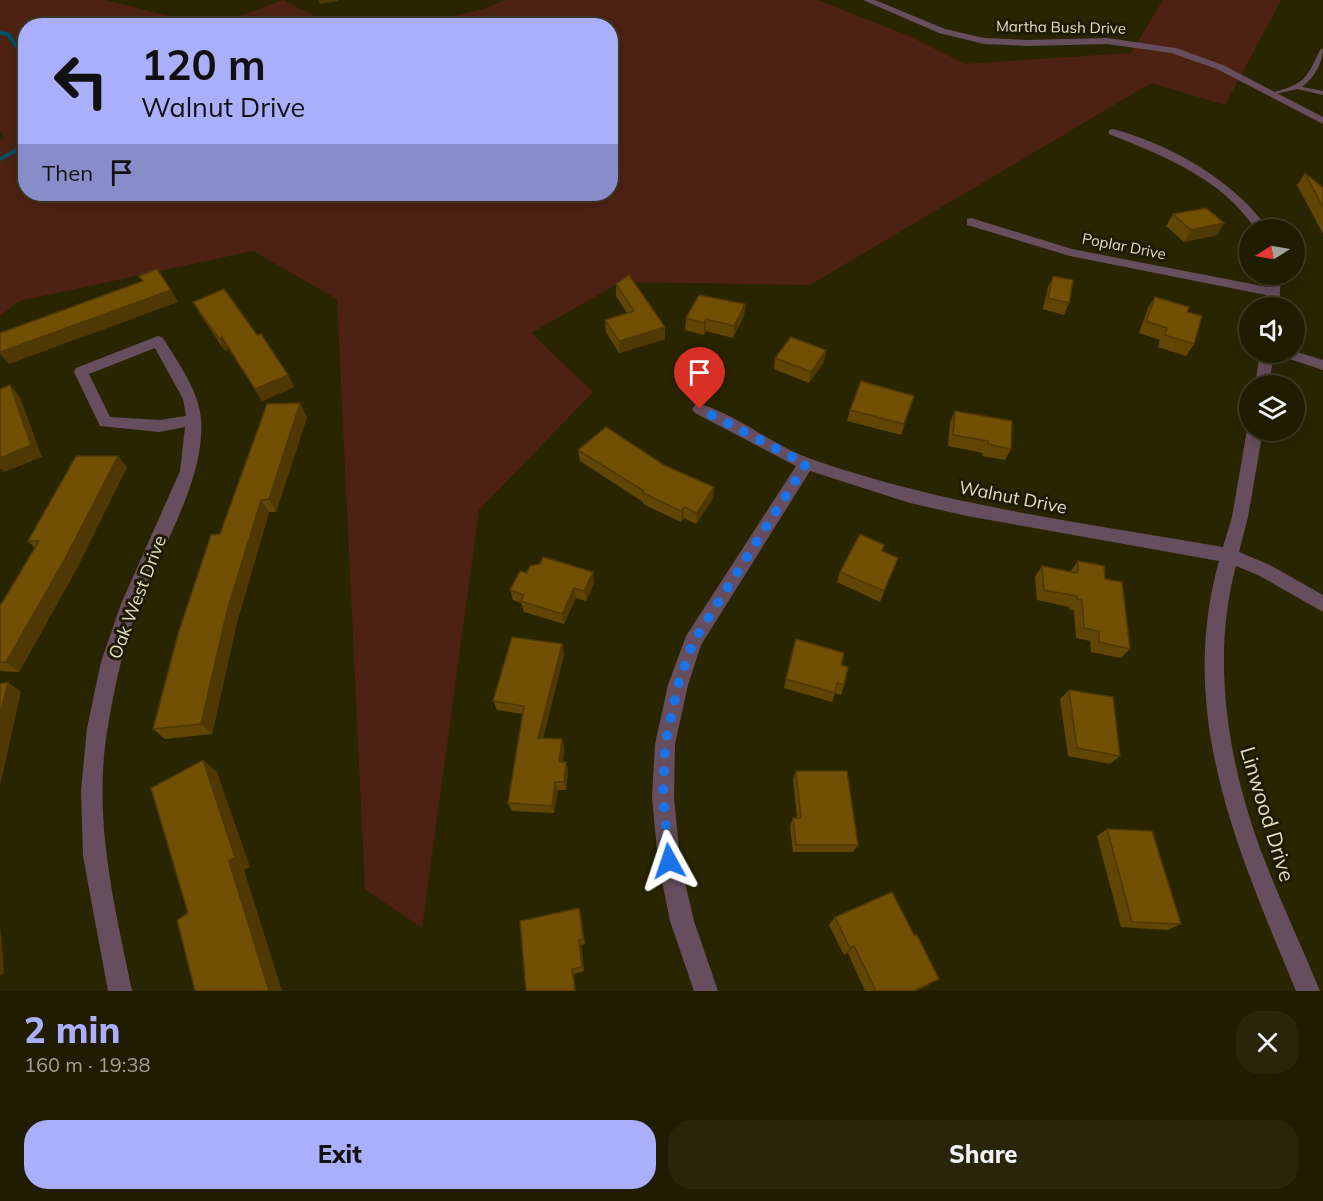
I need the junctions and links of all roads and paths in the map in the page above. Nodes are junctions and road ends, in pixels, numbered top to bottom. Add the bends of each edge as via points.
1 (867, 0) edge
2 (1323, 50) edge
3 (1300, 87) junction
4 (1323, 93) edge
5 (1273, 94) junction
6 (1323, 121) edge
7 (1113, 132) dead end
8 (1254, 219) edge
9 (971, 222) dead end
10 (1274, 285) edge
11 (1273, 292) junction
12 (1273, 297) edge
13 (1305, 359) edge
14 (1323, 364) edge
15 (700, 409) dead end
16 (194, 420) junction
17 (1253, 441) edge
18 (806, 464) junction
19 (1231, 556) junction
20 (1323, 604) edge
21 (120, 991) edge
22 (706, 991) edge
23 (1308, 991) edge

1 - 5 street, Martha Bush Drive via 963,37 1150,46 1198,58
2 - 3 lane
3 - 4 lane
3 - 5 lane
5 - 6 street, Martha Bush Drive
7 - 8 street via 1163,151 1198,170 1244,206
9 - 11 street, Poplar Drive via 1070,252
10 - 11 street
11 - 12 street
13 - 14 street
15 - 18 street, Walnut Drive
16 - 16 street, Oak West Drive via 159,426 105,422 81,372 158,342 190,399
16 - 21 street, Oak West Drive via 188,471 130,604 111,662 97,728 92,791 94,856
17 - 19 street, Linwood Drive
18 - 19 street, Walnut Drive via 967,509
18 - 22 street via 693,642 678,685 665,744 663,797 669,861 682,921
19 - 20 street, Walnut Drive
19 - 23 street, Linwood Drive via 1218,598 1214,637 1218,716 1228,778 1253,860

